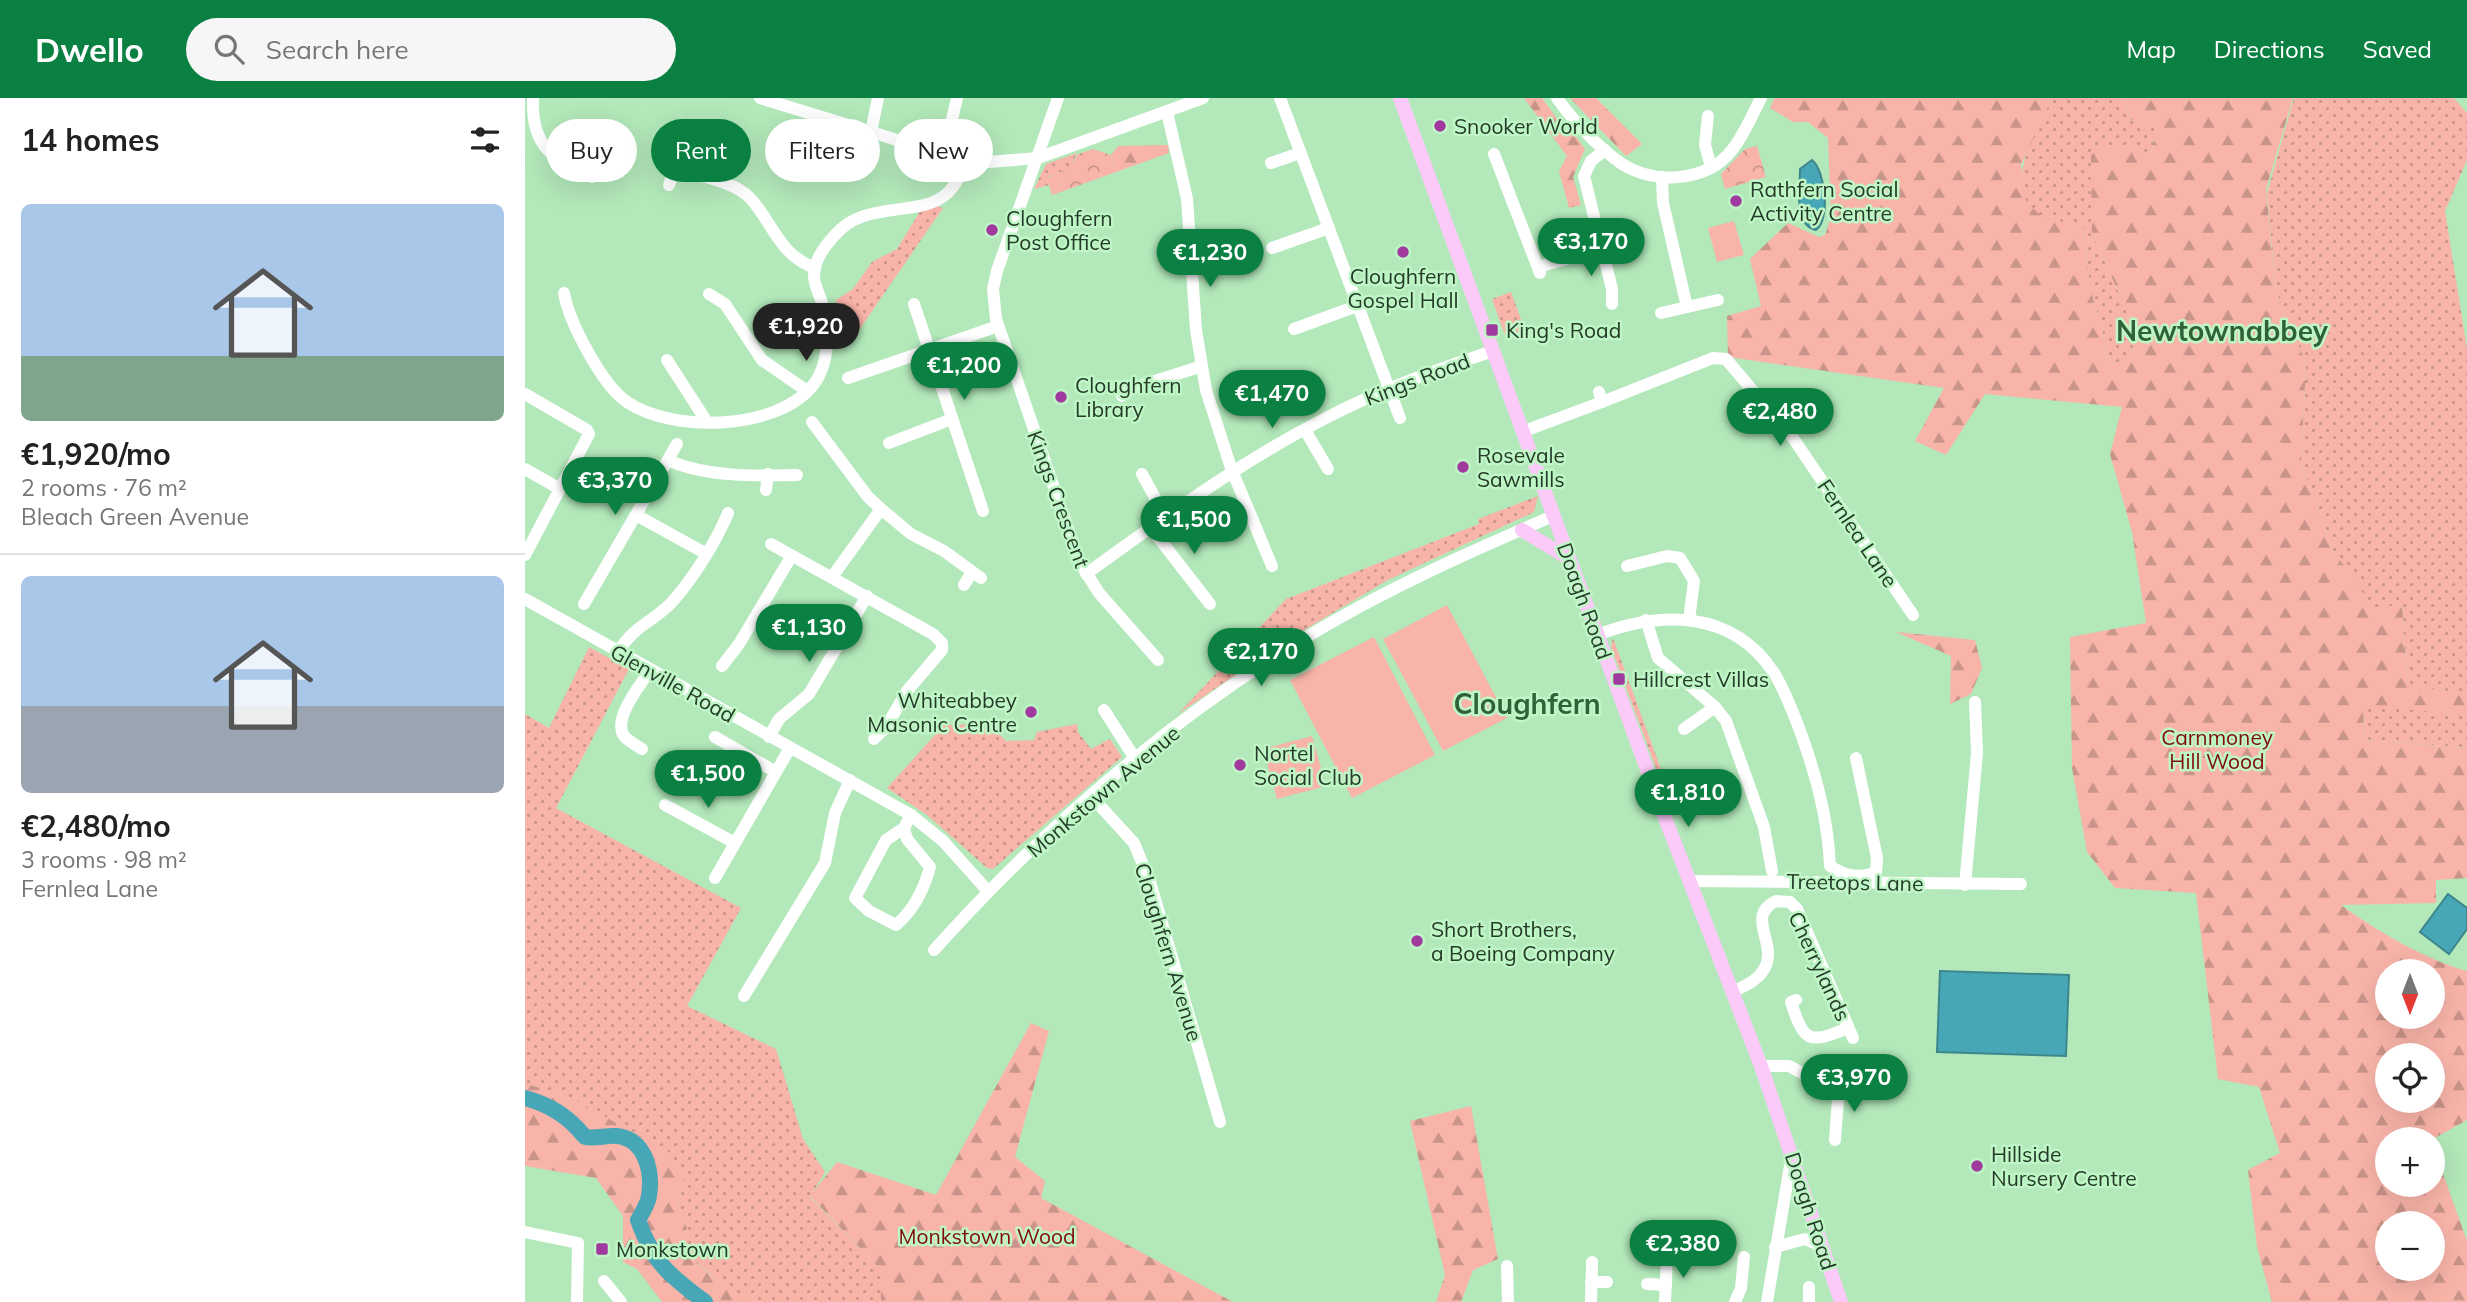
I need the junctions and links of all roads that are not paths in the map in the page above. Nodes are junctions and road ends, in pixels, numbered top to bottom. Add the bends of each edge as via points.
1 (533, 98) edge
2 (760, 98) edge
3 (878, 98) edge
4 (957, 98) edge
5 (1058, 98) edge
6 (1203, 98) edge
7 (1280, 98) edge
8 (1400, 98) edge
9 (1557, 98) edge
10 (1761, 98) edge
11 (784, 102) edge
12 (1167, 111) junction
13 (1708, 116) dead end
14 (833, 119) edge
15 (873, 119) edge
16 (952, 119) edge
17 (546, 150) edge
18 (1605, 150) junction
19 (1300, 153) junction
20 (1494, 155) dead end
21 (1038, 158) junction
22 (993, 162) edge
23 (1271, 163) dead end
24 (1711, 167) junction
25 (1662, 177) junction
26 (956, 182) edge
27 (669, 184) dead end
28 (1329, 228) junction
29 (1272, 248) dead end
30 (1602, 249) junction
31 (815, 268) junction
32 (564, 293) dead end
33 (709, 294) dead end
34 (1719, 300) dead end
35 (914, 303) dead end
36 (1612, 304) dead end
37 (1357, 306) junction
38 (1687, 307) junction
39 (1661, 313) dead end
40 (998, 326) junction
41 (1294, 329) dead end
42 (929, 350) junction
43 (1493, 351) junction
44 (667, 360) dead end
45 (1202, 366) junction
46 (848, 378) dead end
47 (1388, 390) junction
48 (807, 391) junction
49 (525, 394) edge
50 (1122, 396) dead end
51 (1400, 418) dead end
52 (953, 419) junction
53 (707, 422) junction
54 (812, 422) dead end
55 (1305, 430) junction
56 (1521, 432) junction
57 (889, 443) dead end
58 (677, 444) dead end
59 (670, 461) junction
60 (525, 469) edge
61 (1328, 469) dead end
62 (768, 474) junction
63 (1142, 474) dead end
64 (1233, 474) junction
65 (797, 475) dead end
66 (560, 489) junction
67 (767, 490) dead end
68 (881, 509) junction
69 (983, 511) dead end
70 (636, 515) junction
71 (711, 515) dead end
72 (1553, 516) junction
73 (1166, 518) junction
74 (1151, 528) junction
75 (1522, 530) junction
76 (771, 544) dead end
77 (526, 549) edge
78 (705, 553) junction
79 (792, 556) junction
80 (1569, 559) junction
81 (1272, 566) dead end
82 (1627, 566) dead end
83 (1086, 574) junction
84 (832, 577) junction
85 (964, 585) dead end
86 (867, 596) junction
87 (525, 599) edge
88 (584, 604) dead end
89 (1210, 604) dead end
90 (1913, 615) dead end
91 (1646, 620) junction
92 (1689, 620) junction
93 (1597, 635) junction
94 (618, 652) junction
95 (1158, 660) dead end
96 (722, 666) dead end
97 (650, 670) junction
98 (1975, 702) dead end
99 (1715, 707) junction
100 (1104, 710) dead end
101 (1684, 729) dead end
102 (715, 737) dead end
103 (769, 737) junction
104 (874, 739) dead end
105 (790, 748) junction
106 (642, 749) dead end
107 (1856, 758) dead end
108 (1136, 760) junction
109 (776, 772) junction
110 (849, 780) junction
111 (1091, 796) junction
112 (665, 805) dead end
113 (911, 815) junction
114 (904, 828) junction
115 (735, 843) junction
116 (1772, 871) dead end
117 (715, 878) dead end
118 (1689, 881) junction
119 (2021, 884) dead end
120 (1965, 885) junction
121 (987, 890) junction
122 (934, 950) dead end
123 (1731, 992) junction
124 (744, 996) dead end
125 (1795, 1000) dead end
126 (1761, 1066) junction
127 (1839, 1084) junction
128 (1876, 1089) dead end
129 (1220, 1122) dead end
130 (1835, 1140) dead end
131 (1792, 1153) junction
132 (525, 1232) edge
133 (1775, 1247) junction
134 (1823, 1247) junction
135 (1667, 1257) dead end
136 (1591, 1262) dead end
137 (1740, 1264) dead end
138 (1507, 1266) dead end
139 (604, 1281) dead end
140 (1591, 1282) junction
141 (1607, 1282) dead end
142 (1647, 1284) dead end
143 (1666, 1285) junction
144 (1809, 1287) dead end
145 (577, 1302) edge
146 (621, 1302) edge
147 (1508, 1302) edge
148 (1591, 1302) edge
149 (1665, 1302) edge
150 (1735, 1302) edge
151 (1767, 1302) edge
152 (1809, 1302) edge
153 (1841, 1302) edge

1 - 17 street via 535,127
2 - 11 street
3 - 15 street
4 - 16 street
5 - 21 street, Kings Crescent
6 - 12 street
7 - 19 street
8 - 43 main road, Doagh Road
9 - 18 street
10 - 24 street via 1732,151
11 - 14 street
12 - 21 street
12 - 45 street via 1187,199
13 - 24 street via 1705,145
18 - 25 street via 1623,165
18 - 30 street via 1584,176
19 - 23 street
19 - 28 street
20 - 30 street via 1539,270
21 - 22 street
21 - 40 street, Kings Crescent via 994,282
24 - 25 street via 1682,177
25 - 38 street via 1663,203
26 - 31 street via 940,201 925,207 868,213 849,220 825,247
27 - 31 street via 676,164 740,190 778,241
28 - 29 street
28 - 37 street
30 - 36 street
31 - 48 street via 827,322 827,346 821,370
32 - 53 street via 566,308 601,372 622,398 649,414
33 - 48 street via 725,304 762,360
34 - 38 street
35 - 42 street
37 - 41 street
37 - 47 street
38 - 39 street
40 - 42 street
40 - 83 street, Kings Crescent
42 - 46 street
42 - 52 street
43 - 47 street, Kings Road
43 - 56 main road, Doagh Road
44 - 53 street
45 - 50 street via 1133,388
45 - 64 street via 1218,435
47 - 51 street
47 - 55 street, Kings Road
48 - 53 street via 795,402 765,414
49 - 66 street via 589,434
52 - 57 street
52 - 69 street
54 - 68 street via 824,448
55 - 61 street
55 - 64 street, Kings Road
56 - 72 main road, Doagh Road
56 - 90 street, Fernlea Lane via 1600,397 1713,358 1725,359 1793,438
58 - 59 street
59 - 62 street via 687,469
59 - 70 street
60 - 66 street
62 - 65 street
62 - 67 street
63 - 73 street
64 - 73 street, Kings Road
64 - 81 street
66 - 77 street
68 - 84 street
68 - 85 street via 976,575
70 - 78 street
70 - 88 street
71 - 78 street via 725,519
72 - 75 street, Monkstown Avenue
72 - 80 main road, Doagh Road
73 - 74 street, Kings Road
74 - 83 street, Kings Road
74 - 89 street
75 - 80 main road
75 - 108 street, Monkstown Avenue via 1439,566 1307,638 1218,697
76 - 79 street
78 - 94 street via 674,599 642,623
79 - 84 street
79 - 96 street
80 - 93 main road, Doagh Road
82 - 92 street via 1667,556 1680,558 1694,581
83 - 95 street, Kings Crescent
84 - 86 street
86 - 103 street via 809,694 779,719
86 - 104 street via 942,643 942,650 907,691 892,731
87 - 94 street, Glenville Road
91 - 92 street
91 - 93 street
91 - 99 street via 1658,658
92 - 107 street via 1721,629 1751,649 1773,672 1819,782 1831,866 1845,875 1864,877 1876,872 1877,858
93 - 118 main road, Doagh Road
94 - 97 street, Glenville Road
97 - 103 street, Glenville Road
97 - 106 street via 621,719 625,738
98 - 120 street via 1977,753
99 - 101 street
99 - 116 street via 1726,721 1749,778 1765,827
100 - 108 street
102 - 109 street
103 - 105 street, Glenville Road
105 - 109 street
105 - 110 street, Glenville Road
108 - 111 street, Monkstown Avenue
109 - 115 street
110 - 113 street, Glenville Road
110 - 124 street via 835,813 825,863
111 - 121 street, Monkstown Avenue
111 - 129 street, Cloughfern Avenue via 1134,843 1150,882
112 - 115 street
113 - 114 street
113 - 121 street, Glenville Road via 943,841
114 - 114 street via 886,840 855,898 896,925 908,915 930,867 907,839
115 - 117 street
118 - 120 street, Treetops Lane
118 - 123 main road, Doagh Road
119 - 120 street, Treetops Lane
121 - 122 street, Monkstown Avenue
123 - 125 street, Cherrylands via 1756,981 1767,967 1762,912 1776,901 1790,902 1850,1033 1819,1040 1808,1037 1800,1030 1791,1002
123 - 126 main road, Doagh Road
126 - 127 street via 1789,1066 1822,1084
126 - 131 main road, Doagh Road
127 - 128 street
127 - 130 street
131 - 133 street
131 - 134 main road, Doagh Road
132 - 145 street via 578,1243
133 - 134 street via 1805,1239
133 - 151 street
134 - 153 main road, Doagh Road
135 - 143 street
136 - 140 street
137 - 150 street via 1741,1288
138 - 147 street
139 - 146 street
140 - 141 street
140 - 148 street
142 - 143 street
143 - 149 street
144 - 152 street

